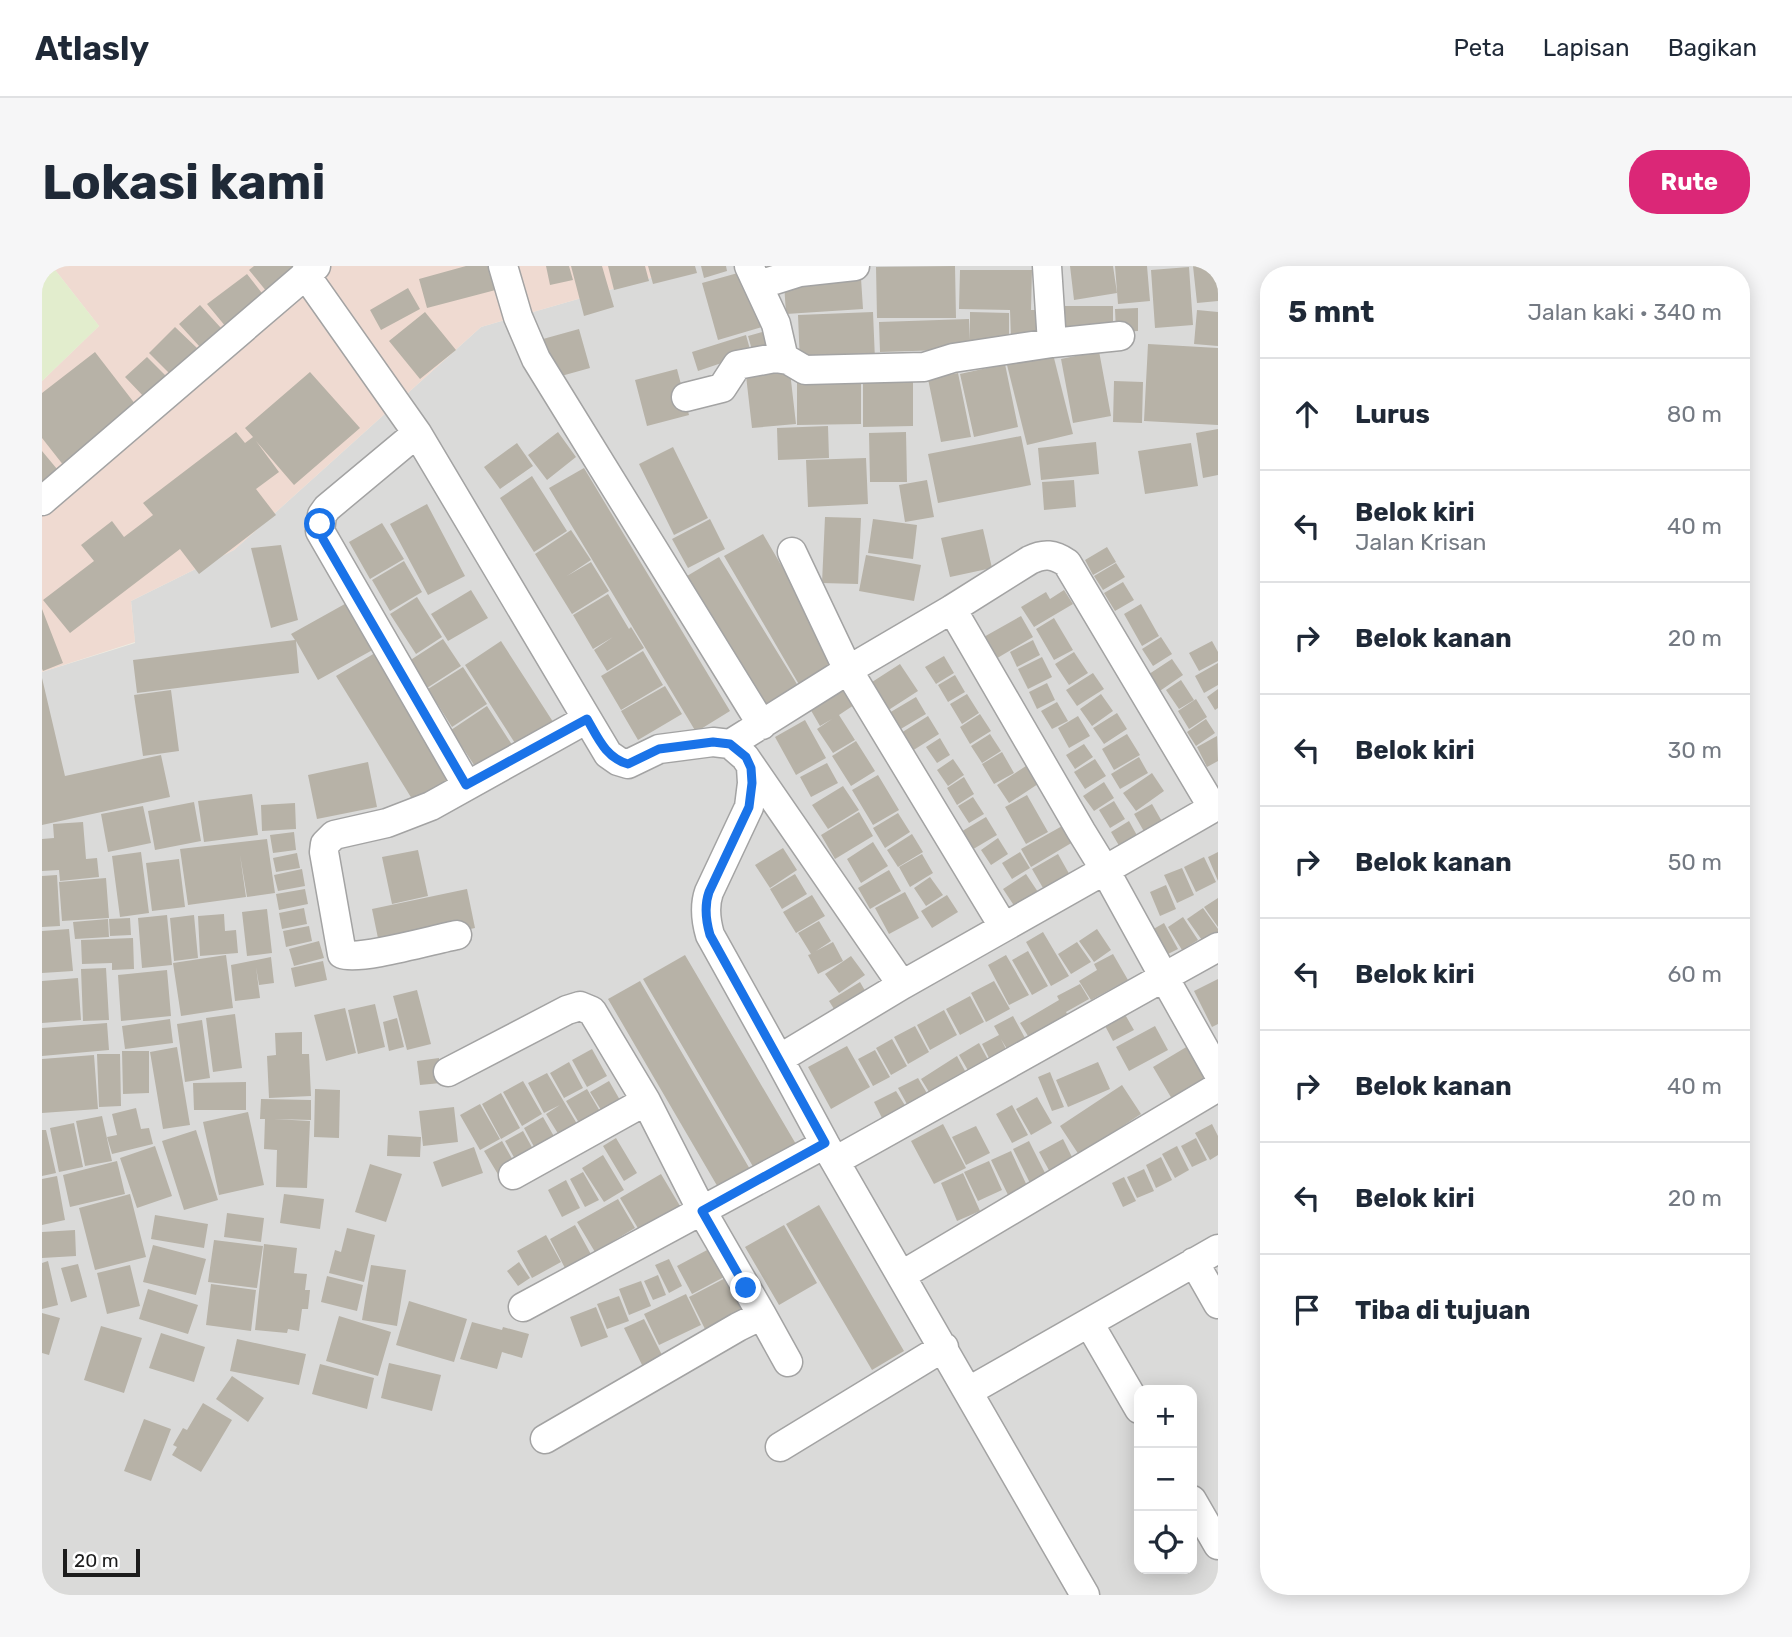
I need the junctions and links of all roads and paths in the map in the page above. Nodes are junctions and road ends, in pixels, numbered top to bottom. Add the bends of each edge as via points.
1 (503, 266) edge
2 (855, 266) edge
3 (1047, 266) edge
4 (311, 270) edge
5 (754, 276) edge
6 (1120, 336) dead end
7 (1052, 342) junction
8 (784, 359) junction
9 (686, 397) dead end
10 (416, 433) junction
11 (42, 501) edge
12 (792, 552) dead end
13 (952, 609) junction
14 (848, 670) junction
15 (587, 719) junction
16 (762, 725) junction
17 (730, 744) junction
18 (751, 768) junction
19 (466, 785) junction
20 (1216, 806) edge
21 (1105, 870) junction
22 (1003, 926) junction
23 (457, 934) dead end
24 (1218, 947) edge
25 (1164, 977) junction
26 (902, 985) junction
27 (779, 1059) junction
28 (448, 1072) dead end
29 (1218, 1073) edge
30 (1218, 1087) edge
31 (646, 1101) junction
32 (830, 1152) junction
33 (513, 1175) dead end
34 (702, 1211) junction
35 (1206, 1256) edge
36 (902, 1275) junction
37 (1218, 1304) edge
38 (523, 1307) dead end
39 (762, 1315) junction
40 (1089, 1323) junction
41 (944, 1347) junction
42 (788, 1362) dead end
43 (969, 1391) junction
44 (1134, 1400) edge
45 (545, 1439) dead end
46 (780, 1447) dead end
47 (1197, 1509) edge
48 (1218, 1545) edge
49 (1085, 1595) edge

1 - 16 street via 536,359
2 - 5 street
3 - 7 street
4 - 10 street
4 - 11 street
5 - 8 street via 776,324
6 - 7 street
7 - 8 street via 924,367 805,370
8 - 9 street via 737,365 722,388
10 - 15 street
10 - 19 street via 327,508 320,531
12 - 14 street
13 - 14 street
13 - 20 street via 1040,555 1068,563
13 - 21 street
14 - 16 street
14 - 22 street
15 - 17 street via 608,754 628,764 659,749
15 - 19 street
16 - 17 street
17 - 18 street
18 - 26 street
18 - 27 street via 749,807 709,892 707,923
19 - 23 street via 431,806 387,823 334,835 324,852 342,954 367,954
20 - 21 street
21 - 22 street
21 - 25 street
22 - 26 street
24 - 25 street
25 - 29 street
25 - 32 street
26 - 27 street
27 - 32 street
28 - 31 street via 580,1006 592,1011
30 - 36 street
31 - 33 street
31 - 34 street
32 - 34 street
32 - 36 street
34 - 38 street
34 - 39 street
35 - 37 street
35 - 40 street
36 - 41 street
39 - 42 street
39 - 45 street
40 - 43 street
40 - 44 street
41 - 43 street
41 - 46 street
43 - 49 street
47 - 48 street

